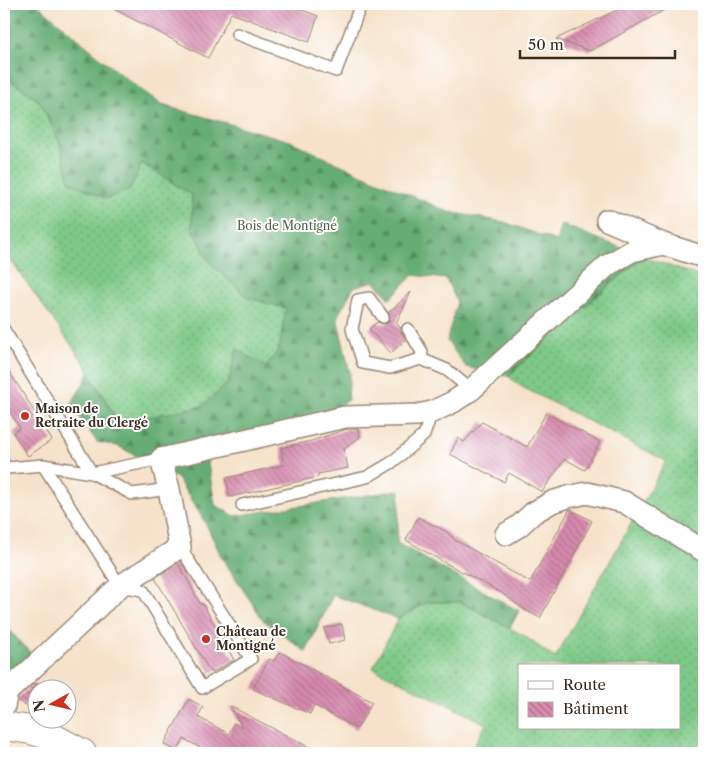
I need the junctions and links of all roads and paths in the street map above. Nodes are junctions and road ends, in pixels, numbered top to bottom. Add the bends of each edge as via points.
1 (361, 4) edge
2 (237, 34) dead end
3 (607, 220) dead end
4 (663, 244) junction
5 (704, 257) edge
6 (383, 317) dead end
7 (408, 329) dead end
8 (4, 330) edge
9 (421, 359) junction
10 (471, 390) junction
11 (432, 412) junction
12 (161, 459) junction
13 (4, 464) edge
14 (43, 465) junction
15 (92, 473) junction
16 (168, 489) junction
17 (242, 505) dead end
18 (506, 534) dead end
19 (180, 547) junction
20 (704, 551) edge
21 (120, 586) junction
22 (4, 706) edge
23 (4, 726) edge
24 (82, 753) edge

1 - 2 lane via 336,71
3 - 4 street
4 - 5 street
4 - 10 street via 632,251 608,265
6 - 9 lane via 369,298 358,300 352,329 363,363 390,368
7 - 9 lane via 422,352
8 - 15 lane
9 - 10 lane via 447,370
10 - 11 street
11 - 12 street via 345,417
11 - 17 lane via 424,435 391,463 367,477
12 - 15 lane
12 - 16 street
13 - 14 lane via 7,468
14 - 15 lane
14 - 21 lane
15 - 16 lane via 132,494
16 - 19 street
18 - 20 street via 552,502 587,493 624,502
19 - 21 street
19 - 21 lane via 251,658 202,688 143,590
21 - 22 street via 7,692
23 - 24 street via 48,735

